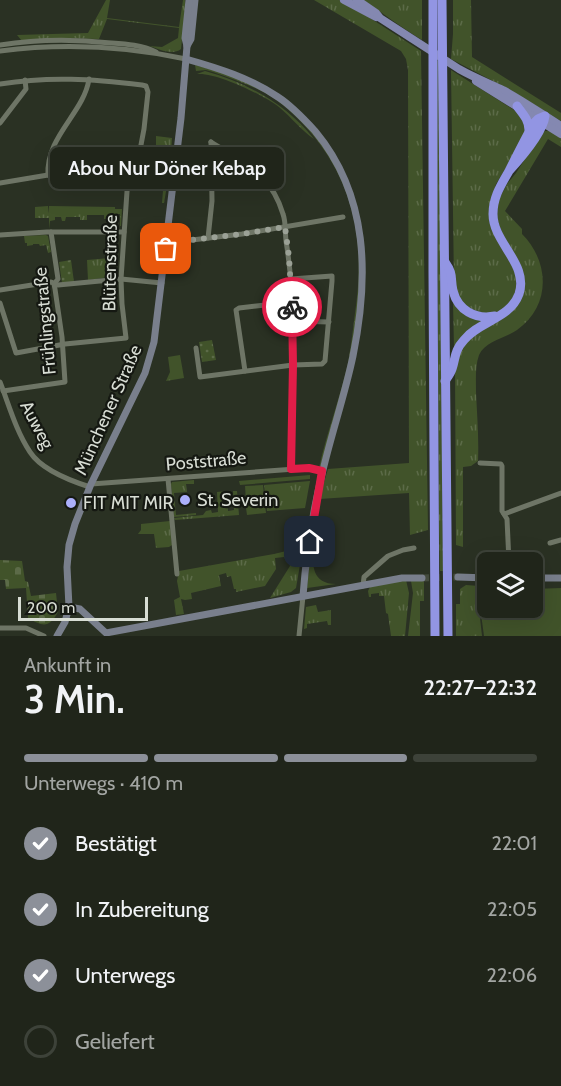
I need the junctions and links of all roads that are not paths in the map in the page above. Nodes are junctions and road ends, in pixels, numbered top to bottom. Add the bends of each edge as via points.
1 (189, 0) edge
2 (195, 0) edge
3 (344, 0) edge
4 (357, 0) edge
5 (433, 0) edge
6 (442, 0) edge
7 (380, 18) junction
8 (95, 44) junction
9 (0, 45) edge
10 (187, 46) junction
11 (0, 51) edge
12 (186, 59) junction
13 (471, 76) junction
14 (89, 79) junction
15 (25, 80) junction
16 (0, 84) edge
17 (517, 106) junction
18 (542, 119) junction
19 (0, 123) edge
20 (561, 126) edge
21 (530, 130) junction
22 (561, 134) edge
23 (222, 150) junction
24 (211, 153) junction
25 (509, 171) junction
26 (48, 175) junction
27 (128, 177) junction
28 (0, 183) edge
29 (343, 217) dead end
30 (285, 227) junction
31 (51, 232) junction
32 (124, 232) junction
33 (0, 235) edge
34 (208, 238) junction
35 (167, 243) junction
36 (444, 261) junction
37 (122, 279) junction
38 (291, 279) junction
39 (162, 283) junction
40 (54, 284) junction
41 (0, 290) edge
42 (292, 302) junction
43 (0, 303) edge
44 (503, 314) junction
45 (293, 321) junction
46 (329, 322) junction
47 (62, 345) junction
48 (196, 348) dead end
49 (293, 365) junction
50 (245, 371) junction
51 (0, 382) edge
52 (445, 382) junction
53 (3, 391) junction
54 (480, 463) dead end
55 (291, 469) junction
56 (322, 471) junction
57 (168, 479) junction
58 (91, 486) junction
59 (561, 493) edge
60 (504, 514) junction
61 (561, 540) edge
62 (550, 543) dead end
63 (414, 548) dead end
64 (509, 552) edge
65 (177, 574) dead end
66 (458, 577) tunnel mouth
67 (422, 578) tunnel mouth
68 (477, 578) edge
69 (543, 578) edge
70 (561, 578) edge
71 (363, 586) junction
72 (303, 596) junction
73 (69, 607) junction
74 (0, 628) edge
75 (132, 632) edge
76 (44, 636) edge
77 (57, 636) edge
78 (299, 636) edge
79 (435, 636) edge
80 (448, 636) edge

1 - 10 street, Münchener Straße
2 - 10 street, Münchener Straße
3 - 7 main road
4 - 7 main road
5 - 79 highway
6 - 36 highway
7 - 13 main road
8 - 9 street via 47,40
8 - 11 street
8 - 12 street
10 - 12 street, Münchener Straße
12 - 35 street, Münchener Straße
12 - 56 street via 264,88 290,106 323,141 350,190 362,251 360,309 353,357
13 - 17 main road
13 - 18 main road via 505,91
14 - 15 street
14 - 26 street via 87,90 58,138
14 - 27 street, Blütenstraße via 147,86 137,166
15 - 16 street
15 - 19 street via 26,88
17 - 18 main road
17 - 21 highway
18 - 20 main road
18 - 21 highway
18 - 22 main road
18 - 25 highway via 523,156
21 - 25 highway
23 - 24 street
23 - 24 street via 211,142
23 - 30 street via 260,174 280,206
24 - 34 street
25 - 44 highway via 494,201 493,217 516,263 521,285 516,301
26 - 27 street
26 - 28 street
27 - 32 street, Blütenstraße
29 - 30 street
30 - 34 street
30 - 38 street
31 - 32 street
31 - 33 street
31 - 40 street, Frühlingstraße via 58,279
32 - 37 street, Blütenstraße
34 - 35 street
35 - 39 street, Münchener Straße
36 - 44 highway via 451,271 456,301 462,308 483,317
36 - 52 highway
37 - 39 street
37 - 40 street
37 - 47 street, Blütenstraße via 126,338
38 - 42 street
38 - 46 street via 332,276
39 - 58 street, Münchener Straße via 152,355
40 - 41 street
40 - 47 street, Frühlingstraße
42 - 45 street
42 - 50 street via 236,310
43 - 47 street via 16,353
44 - 52 highway via 462,342
45 - 46 street
45 - 49 street
46 - 49 street via 325,361
47 - 53 street, Frühlingstraße via 66,382
48 - 50 street via 200,377
49 - 50 street
49 - 55 street
51 - 53 street, Auweg
52 - 80 highway
53 - 58 street, Auweg via 30,453 73,482
54 - 60 street via 502,466
55 - 56 street, Poststraße
55 - 57 street, Poststraße
56 - 72 street
57 - 58 street, Poststraße
57 - 65 street
58 - 73 street, Münchener Straße via 69,545
59 - 60 street
60 - 64 street
61 - 62 street
63 - 71 street via 388,556 364,577
66 - 68 street
67 - 71 street
69 - 70 street
71 - 72 street
72 - 75 street
72 - 78 street
73 - 75 street via 80,609 106,633
73 - 77 street, Münchener Straße
74 - 76 street via 26,628

